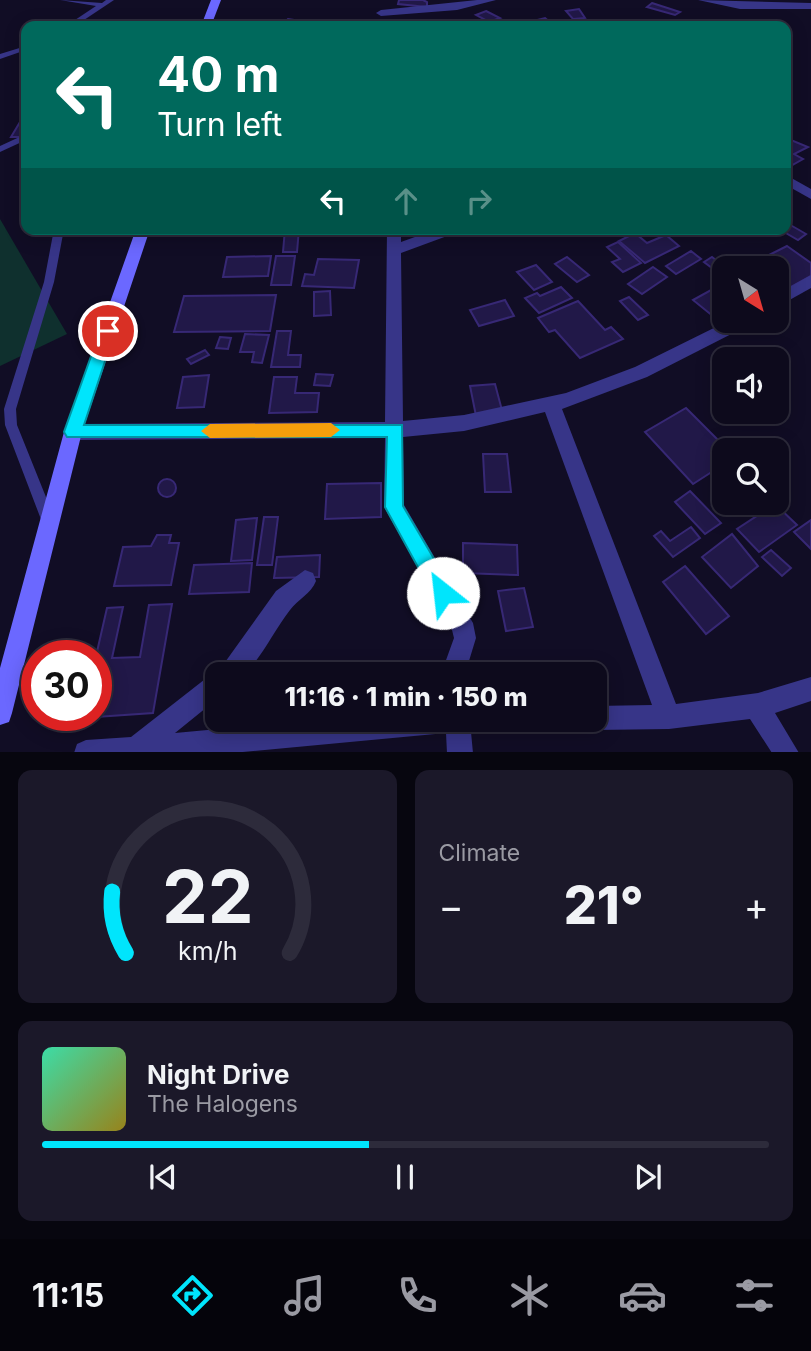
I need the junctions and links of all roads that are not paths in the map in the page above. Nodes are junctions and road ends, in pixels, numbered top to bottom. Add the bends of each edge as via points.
1 (63, 0) edge
2 (216, 0) edge
3 (385, 0) edge
4 (491, 0) edge
5 (703, 0) edge
6 (108, 2) edge
7 (811, 6) edge
8 (381, 13) junction
9 (78, 21) edge
10 (208, 21) edge
11 (379, 21) edge
12 (21, 50) edge
13 (0, 57) edge
14 (21, 138) edge
15 (0, 149) edge
16 (791, 182) edge
17 (811, 195) edge
18 (58, 235) edge
19 (141, 235) edge
20 (395, 235) edge
21 (436, 235) edge
22 (396, 249) junction
23 (811, 281) edge
24 (789, 294) edge
25 (719, 333) edge
26 (551, 404) junction
27 (5, 424) edge
28 (396, 430) junction
29 (73, 432) junction
30 (49, 523) junction
31 (305, 581) dead end
32 (240, 662) edge
33 (458, 662) edge
34 (811, 689) edge
35 (205, 693) edge
36 (756, 707) junction
37 (0, 713) edge
38 (669, 717) junction
39 (607, 718) edge
40 (311, 732) edge
41 (449, 732) edge
42 (136, 748) junction
43 (86, 752) edge
44 (460, 752) edge
45 (787, 752) edge

1 - 6 lane
2 - 10 main road
3 - 8 street
4 - 8 street
5 - 7 street via 740,6
6 - 9 lane
8 - 11 street
12 - 13 lane
14 - 15 lane
16 - 17 street
18 - 27 lane via 40,314
19 - 29 main road
20 - 22 street
21 - 22 street
22 - 28 street
23 - 24 street
25 - 26 street via 641,372
26 - 28 street via 464,423
26 - 38 street
27 - 30 lane
28 - 29 street
28 - 33 street via 394,507 464,629
29 - 30 main road
30 - 37 main road
31 - 32 street via 284,599
34 - 36 street
35 - 42 street
36 - 38 street
36 - 45 street
38 - 39 street
40 - 42 street
41 - 44 street
42 - 43 street

